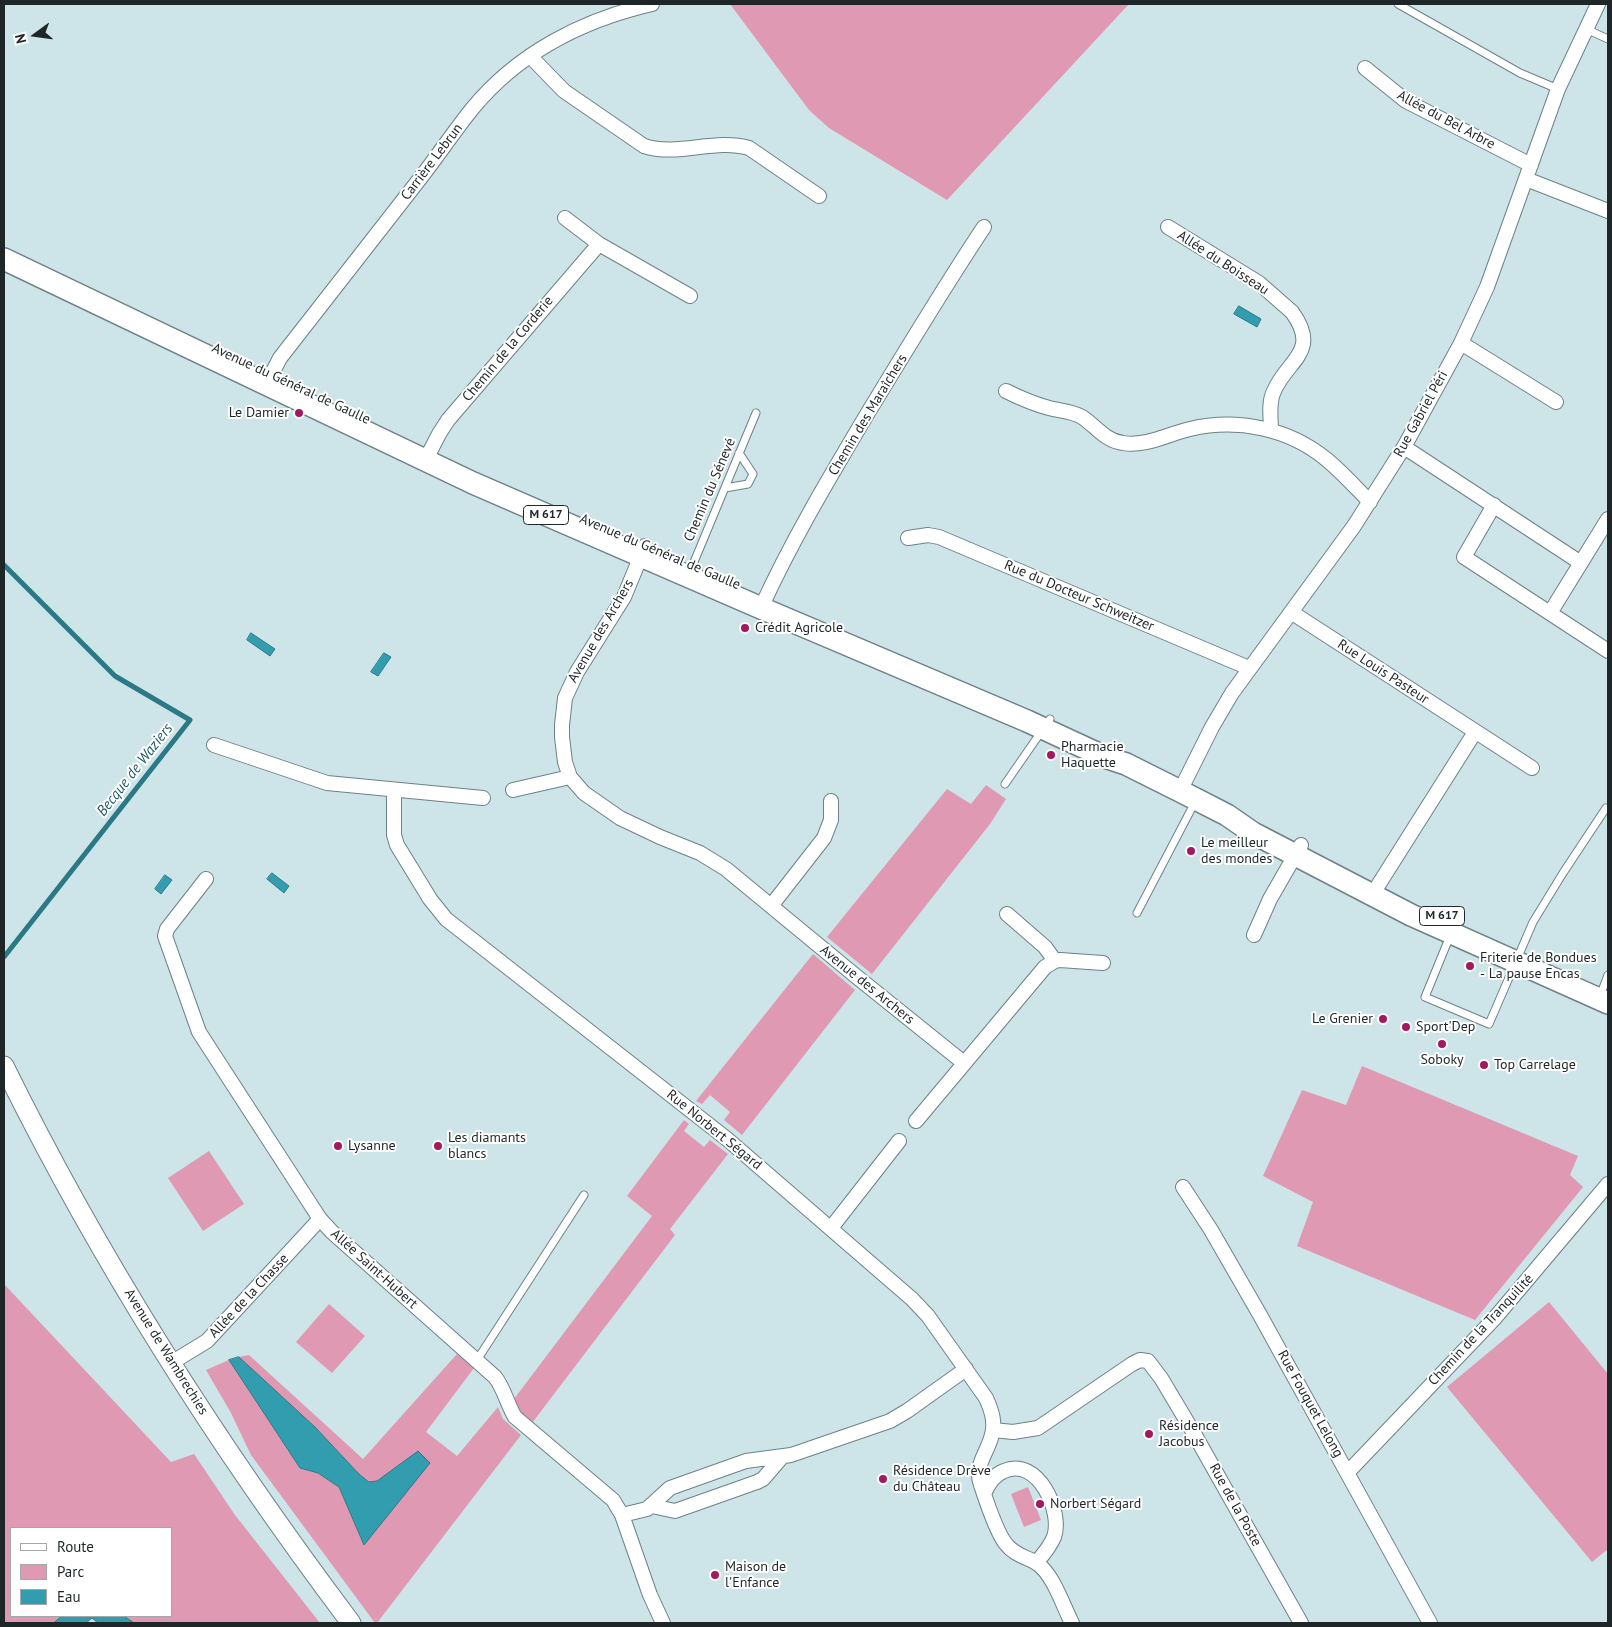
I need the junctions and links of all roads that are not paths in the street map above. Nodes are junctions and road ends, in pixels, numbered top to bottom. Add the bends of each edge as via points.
1 (652, 4) edge
2 (1398, 4) edge
3 (1598, 4) edge
4 (1585, 29) junction
5 (1608, 39) edge
6 (530, 56) junction
7 (1365, 68) dead end
8 (1558, 89) junction
9 (1531, 165) junction
10 (1526, 179) junction
11 (819, 196) dead end
12 (1608, 212) edge
13 (565, 218) dead end
14 (984, 226) dead end
15 (1168, 227) dead end
16 (599, 244) junction
17 (4, 246) edge
18 (4, 259) edge
19 (690, 296) dead end
20 (1461, 343) junction
21 (269, 380) junction
22 (1006, 391) dead end
23 (1556, 402) dead end
24 (756, 413) dead end
25 (1271, 430) junction
26 (1404, 447) junction
27 (739, 453) junction
28 (428, 455) junction
29 (725, 488) junction
30 (1370, 502) junction
31 (1494, 505) junction
32 (1608, 519) edge
33 (908, 538) dead end
34 (644, 551) junction
35 (1581, 563) junction
36 (690, 571) junction
37 (763, 603) junction
38 (1291, 612) junction
39 (1550, 613) junction
40 (1608, 650) edge
41 (1249, 668) junction
42 (1047, 724) junction
43 (1475, 732) junction
44 (214, 745) dead end
45 (1532, 768) dead end
46 (570, 777) junction
47 (1005, 784) dead end
48 (394, 790) junction
49 (513, 790) dead end
50 (1188, 795) junction
51 (483, 798) dead end
52 (831, 801) dead end
53 (1606, 808) dead end
54 (1298, 850) junction
55 (206, 879) dead end
56 (1375, 890) junction
57 (771, 906) junction
58 (1137, 913) dead end
59 (1007, 914) dead end
60 (1451, 934) junction
61 (1254, 935) dead end
62 (1518, 957) junction
63 (1054, 961) junction
64 (1103, 963) dead end
65 (1607, 989) edge
66 (964, 1063) junction
67 (4, 1066) edge
68 (916, 1121) dead end
69 (899, 1141) dead end
70 (1608, 1184) edge
71 (1184, 1188) dead end
72 (584, 1195) dead end
73 (320, 1219) junction
74 (831, 1228) junction
75 (477, 1360) junction
76 (171, 1363) junction
77 (966, 1370) junction
78 (993, 1430) junction
79 (782, 1457) junction
80 (1348, 1472) junction
81 (984, 1494) junction
82 (652, 1506) junction
83 (622, 1515) junction
84 (1036, 1563) junction
85 (1300, 1621) edge
86 (352, 1623) edge
87 (663, 1623) edge
88 (1072, 1623) edge
89 (1430, 1623) edge

1 - 6 street, Carrière Lebrun via 599,19
2 - 8 lane via 1520,73
3 - 4 street, Rue Gabriel Péri
4 - 5 lane
4 - 8 street, Rue Gabriel Péri
6 - 11 street via 557,86 644,146 672,150 718,144 740,146 756,152
6 - 21 street, Carrière Lebrun via 495,84 472,109 280,358
7 - 9 street, Allée du Bel Arbre via 1406,101
8 - 9 street, Rue Gabriel Péri
9 - 10 street, Rue Gabriel Péri
10 - 12 street
10 - 20 street, Rue Gabriel Péri via 1482,302
13 - 16 street
14 - 37 street, Chemin des Maraîchers via 945,284 852,440 802,526
15 - 25 street, Allée du Boisseau via 1258,283 1296,318 1303,337 1302,351 1274,391 1270,405
16 - 19 street
16 - 28 street, Chemin de la Corderie via 448,420
17 - 21 main road, Avenue du Général de Gaulle / M 617
18 - 21 main road, Avenue du Général de Gaulle / M 617
20 - 23 street
20 - 26 street, Rue Gabriel Péri
21 - 28 main road, Avenue du Général de Gaulle / M 617
22 - 25 street via 1035,404 1078,415 1108,438 1124,444 1222,424
24 - 27 lane, Chemin du Sénevé
25 - 30 street via 1320,454
26 - 30 street, Rue Gabriel Péri
26 - 31 street
27 - 29 lane, Chemin du Sénevé
27 - 29 lane via 753,474 748,484
28 - 34 main road, Avenue du Général de Gaulle / M 617 via 547,516
29 - 36 lane, Chemin du Sénevé
30 - 38 street, Rue Gabriel Péri
31 - 35 street
31 - 39 street via 1464,557
32 - 35 street
33 - 41 street, Rue du Docteur Schweitzer via 928,534 939,537
34 - 36 main road, Avenue du Général de Gaulle / M 617
34 - 46 street, Avenue des Archers via 624,597 572,681 565,698 562,737
35 - 39 street
36 - 37 main road, Avenue du Général de Gaulle / M 617
37 - 42 main road, Avenue du Général de Gaulle / M 617
38 - 41 street, Rue Gabriel Péri
38 - 43 street, Rue Louis Pasteur
39 - 40 street
41 - 50 street, Rue Gabriel Péri via 1212,727
42 - 47 lane
42 - 50 main road, Avenue du Général de Gaulle / M 617 via 1105,757
43 - 45 street, Rue Louis Pasteur
43 - 56 street
44 - 48 street via 327,784
46 - 49 street
46 - 57 street, Avenue des Archers via 608,810 649,832 707,856
48 - 51 street
48 - 74 street, Rue Norbert Ségard via 397,845 440,913 727,1139
50 - 54 main road, Avenue du Général de Gaulle / M 617 via 1253,833
50 - 58 lane
52 - 57 street via 831,820 824,838
53 - 62 lane via 1539,913
54 - 56 main road, Avenue du Général de Gaulle / M 617
54 - 61 street
55 - 73 street, Allée Saint-Hubert via 167,929 168,948 199,1032
56 - 60 main road, Avenue du Général de Gaulle / M 617
56 - 62 main road, Avenue du Général de Gaulle / M 617
57 - 66 street, Avenue des Archers
59 - 63 street via 1045,947
60 - 62 main road, Avenue du Général de Gaulle / M 617
60 - 62 lane via 1425,997 1489,1024
62 - 65 main road, Avenue du Général de Gaulle / M 617
63 - 64 street
63 - 66 street via 1040,971
66 - 68 street
67 - 76 main road, Avenue de Wambrechies via 69,1190
69 - 74 street
70 - 80 street, Chemin de la Tranquilité via 1494,1319
71 - 80 street, Rue Fouquet Lelong
72 - 75 lane
73 - 75 street, Allée Saint-Hubert
73 - 76 street, Allée de la Chasse via 208,1341
74 - 77 street, Rue Norbert Ségard via 919,1307
75 - 83 street, Allée Saint-Hubert via 500,1383 515,1417 613,1500
76 - 86 main road, Avenue de Wambrechies via 256,1492
77 - 78 street, Rue Norbert Ségard via 990,1406
77 - 79 street via 900,1416
78 - 81 street, Rue Norbert Ségard via 979,1468
78 - 85 street, Rue de la Poste via 1013,1432 1038,1428 1132,1364 1148,1361 1188,1423
79 - 82 street via 753,1459 670,1488
79 - 82 street via 757,1482 675,1511
80 - 89 street, Rue Fouquet Lelong
81 - 84 street, Rue Norbert Ségard via 1004,1542 1012,1551
81 - 84 street via 994,1477 1010,1468 1020,1467 1037,1477 1051,1503 1056,1526 1049,1546
82 - 83 street
83 - 87 street, Allée Saint-Hubert
84 - 88 street, Rue Norbert Ségard via 1047,1573

